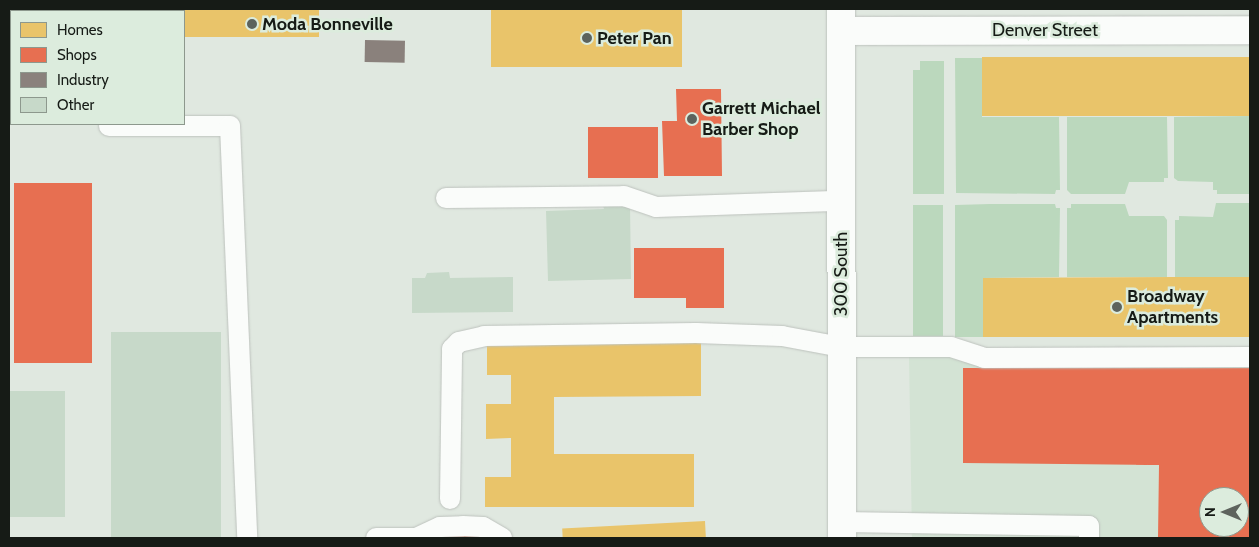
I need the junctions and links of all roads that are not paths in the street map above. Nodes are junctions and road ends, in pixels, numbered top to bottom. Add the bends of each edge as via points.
1 (841, 20) edge
2 (1250, 30) edge
3 (109, 126) dead end
4 (446, 198) dead end
5 (841, 201) junction
6 (841, 347) junction
7 (1250, 357) edge
8 (450, 499) dead end
9 (842, 530) edge
10 (247, 538) edge
11 (376, 538) edge
12 (416, 538) edge
13 (502, 538) edge
14 (1089, 538) edge

1 - 2 street, Denver Street
1 - 5 street, 300 South
3 - 10 lane via 230,126
4 - 5 lane via 624,196 656,207
5 - 6 street, 300 South
6 - 7 lane via 951,347 984,358
6 - 8 lane via 782,336 696,333 505,333 459,342 452,349 450,362
6 - 9 street, 300 South
9 - 14 lane via 1090,526
11 - 12 lane
12 - 13 lane via 440,527 463,526 483,527

